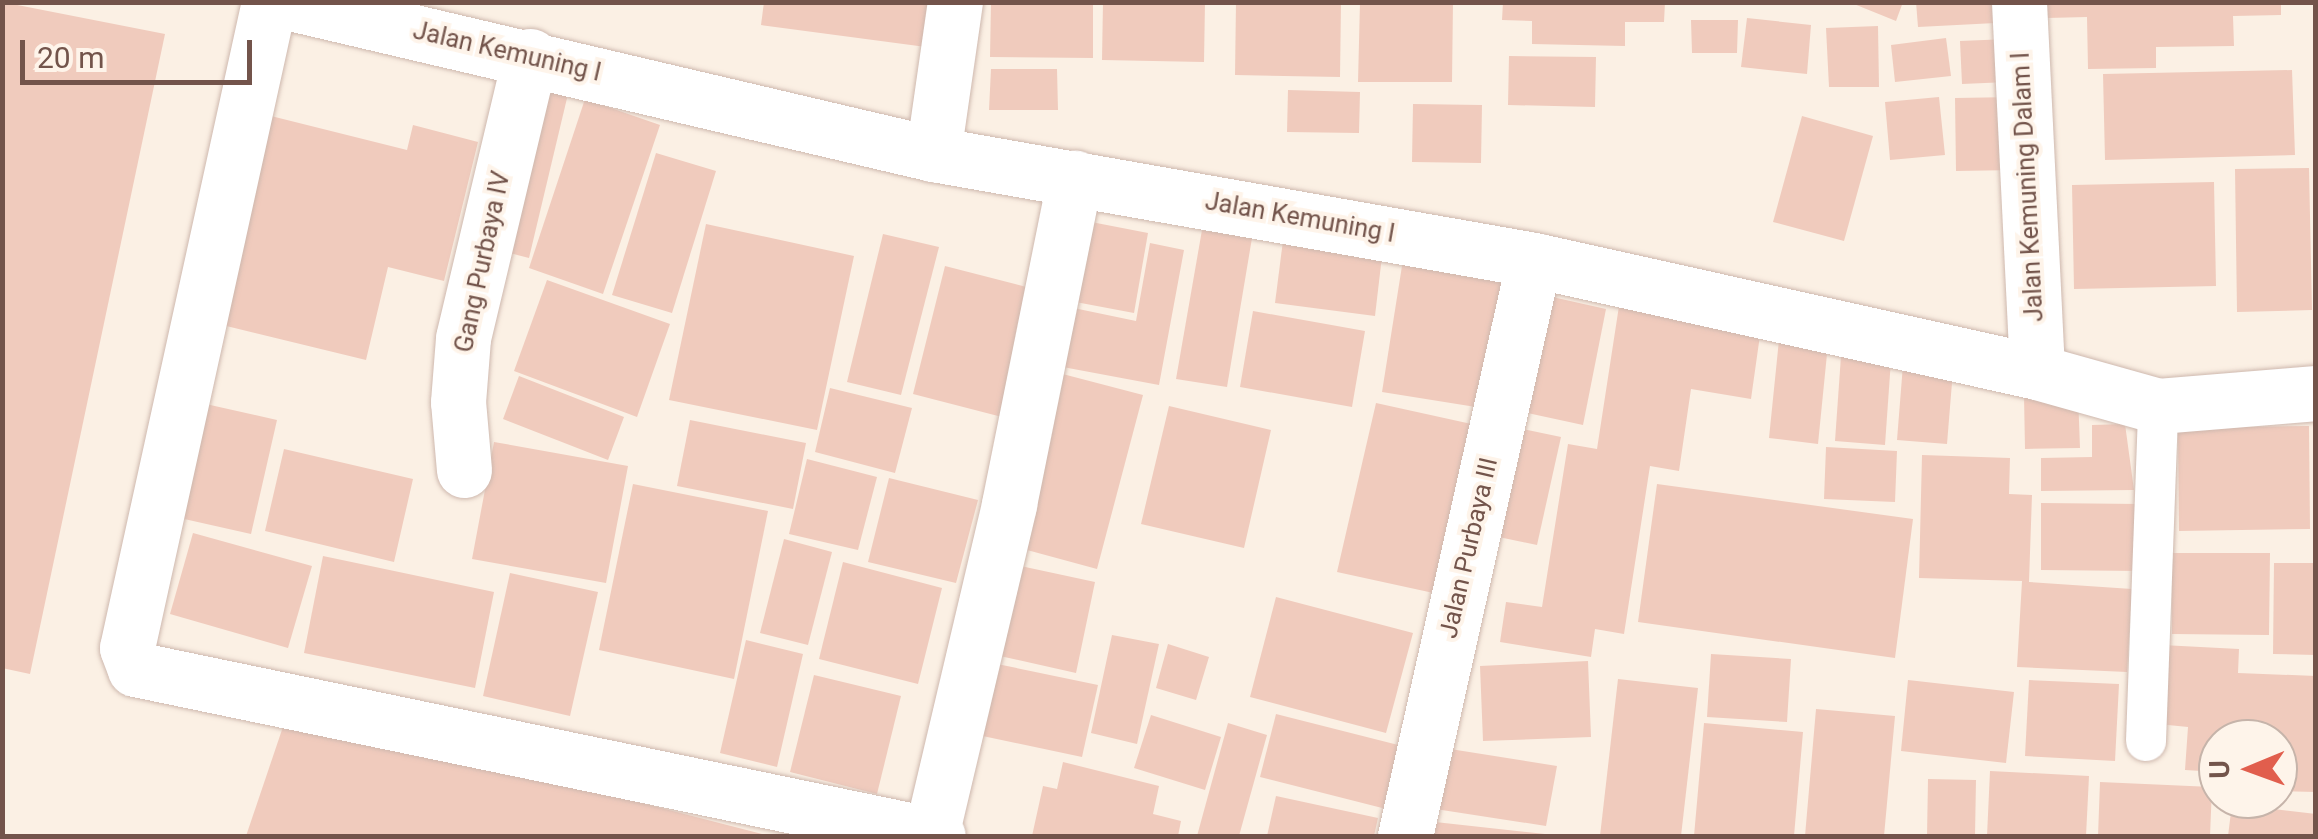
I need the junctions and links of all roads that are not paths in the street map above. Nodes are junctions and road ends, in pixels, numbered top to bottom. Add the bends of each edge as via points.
1 (269, 2) edge
2 (286, 2) edge
3 (955, 2) edge
4 (2019, 2) edge
5 (530, 56) junction
6 (933, 154) junction
7 (1075, 178) junction
8 (1534, 260) junction
9 (2037, 372) junction
10 (2316, 394) edge
11 (2158, 406) junction
12 (464, 470) dead end
13 (2146, 742) dead end
14 (934, 836) edge
15 (1405, 836) edge

1 - 14 street via 127,648 135,668
2 - 5 street, Jalan Kemuning I
3 - 6 street
4 - 9 street, Jalan Kemuning Dalam I
5 - 6 street, Jalan Kemuning I
5 - 12 street, Gang Purbaya IV via 464,338 458,402
6 - 7 street, Jalan Kemuning I
7 - 8 street, Jalan Kemuning I
7 - 14 street
8 - 9 street, Jalan Kemuning I
8 - 15 street, Jalan Purbaya III
9 - 11 street, Jalan Kemuning I
10 - 11 street, Jalan Kemuning I
11 - 13 lane

